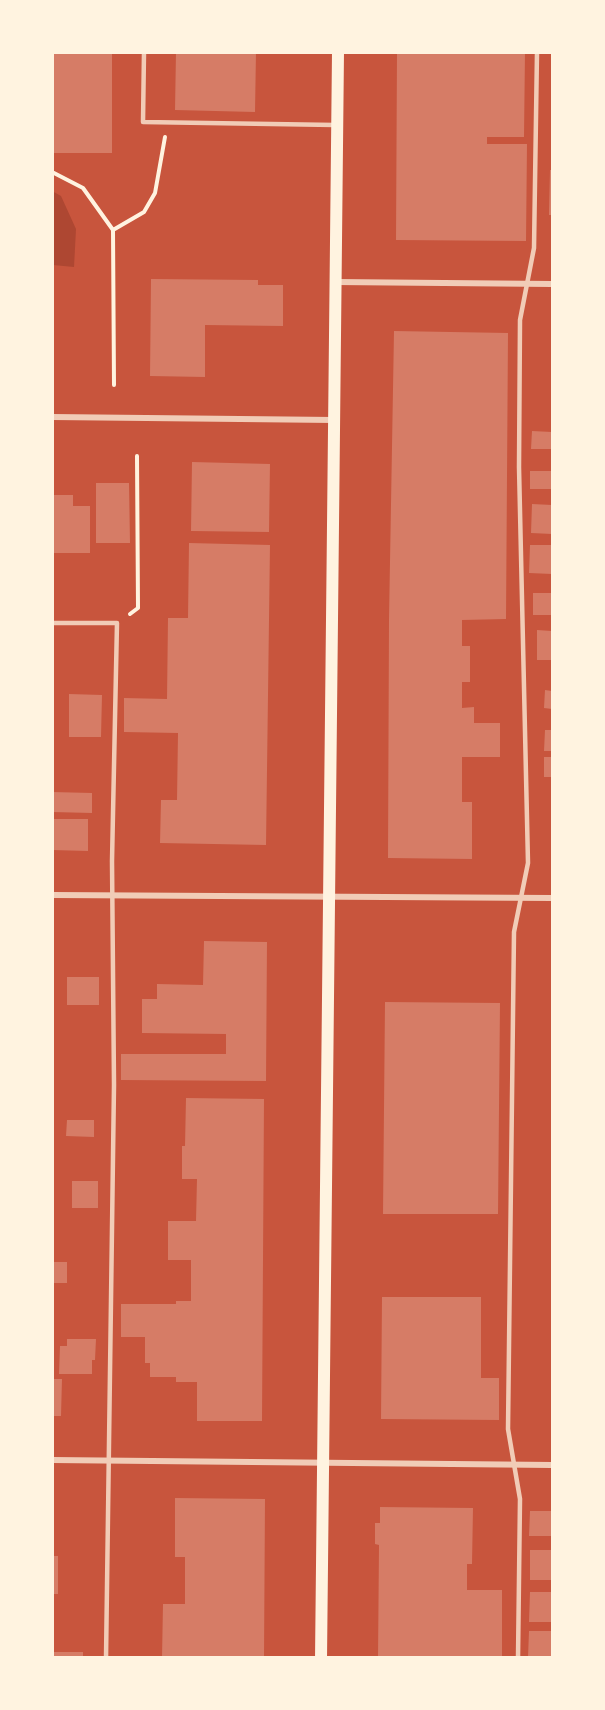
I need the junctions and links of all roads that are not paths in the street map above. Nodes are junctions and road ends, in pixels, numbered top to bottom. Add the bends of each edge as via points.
1 (144, 52) edge
2 (338, 52) edge
3 (537, 52) edge
4 (338, 125) junction
5 (336, 282) junction
6 (527, 284) junction
7 (552, 284) edge
8 (52, 417) edge
9 (335, 420) junction
10 (52, 623) edge
11 (52, 895) edge
12 (113, 895) junction
13 (330, 895) junction
14 (520, 898) junction
15 (552, 898) edge
16 (52, 1460) edge
17 (109, 1461) junction
18 (323, 1463) junction
19 (514, 1464) junction
20 (552, 1465) edge
21 (106, 1658) edge
22 (321, 1658) edge
23 (518, 1658) edge

1 - 4 lane via 143,122
2 - 4 main road
3 - 6 lane via 534,248
4 - 5 main road
5 - 6 street
5 - 9 main road
6 - 7 street
6 - 14 lane via 520,320 519,467 528,863
8 - 9 street
9 - 13 main road
10 - 12 lane via 117,623
11 - 12 street
12 - 13 street
12 - 17 lane
13 - 14 street
13 - 18 main road
14 - 15 street
14 - 19 lane via 514,932 508,1429
16 - 17 street
17 - 18 street
17 - 21 lane
18 - 19 street
18 - 22 main road
19 - 20 street
19 - 23 lane via 520,1499

